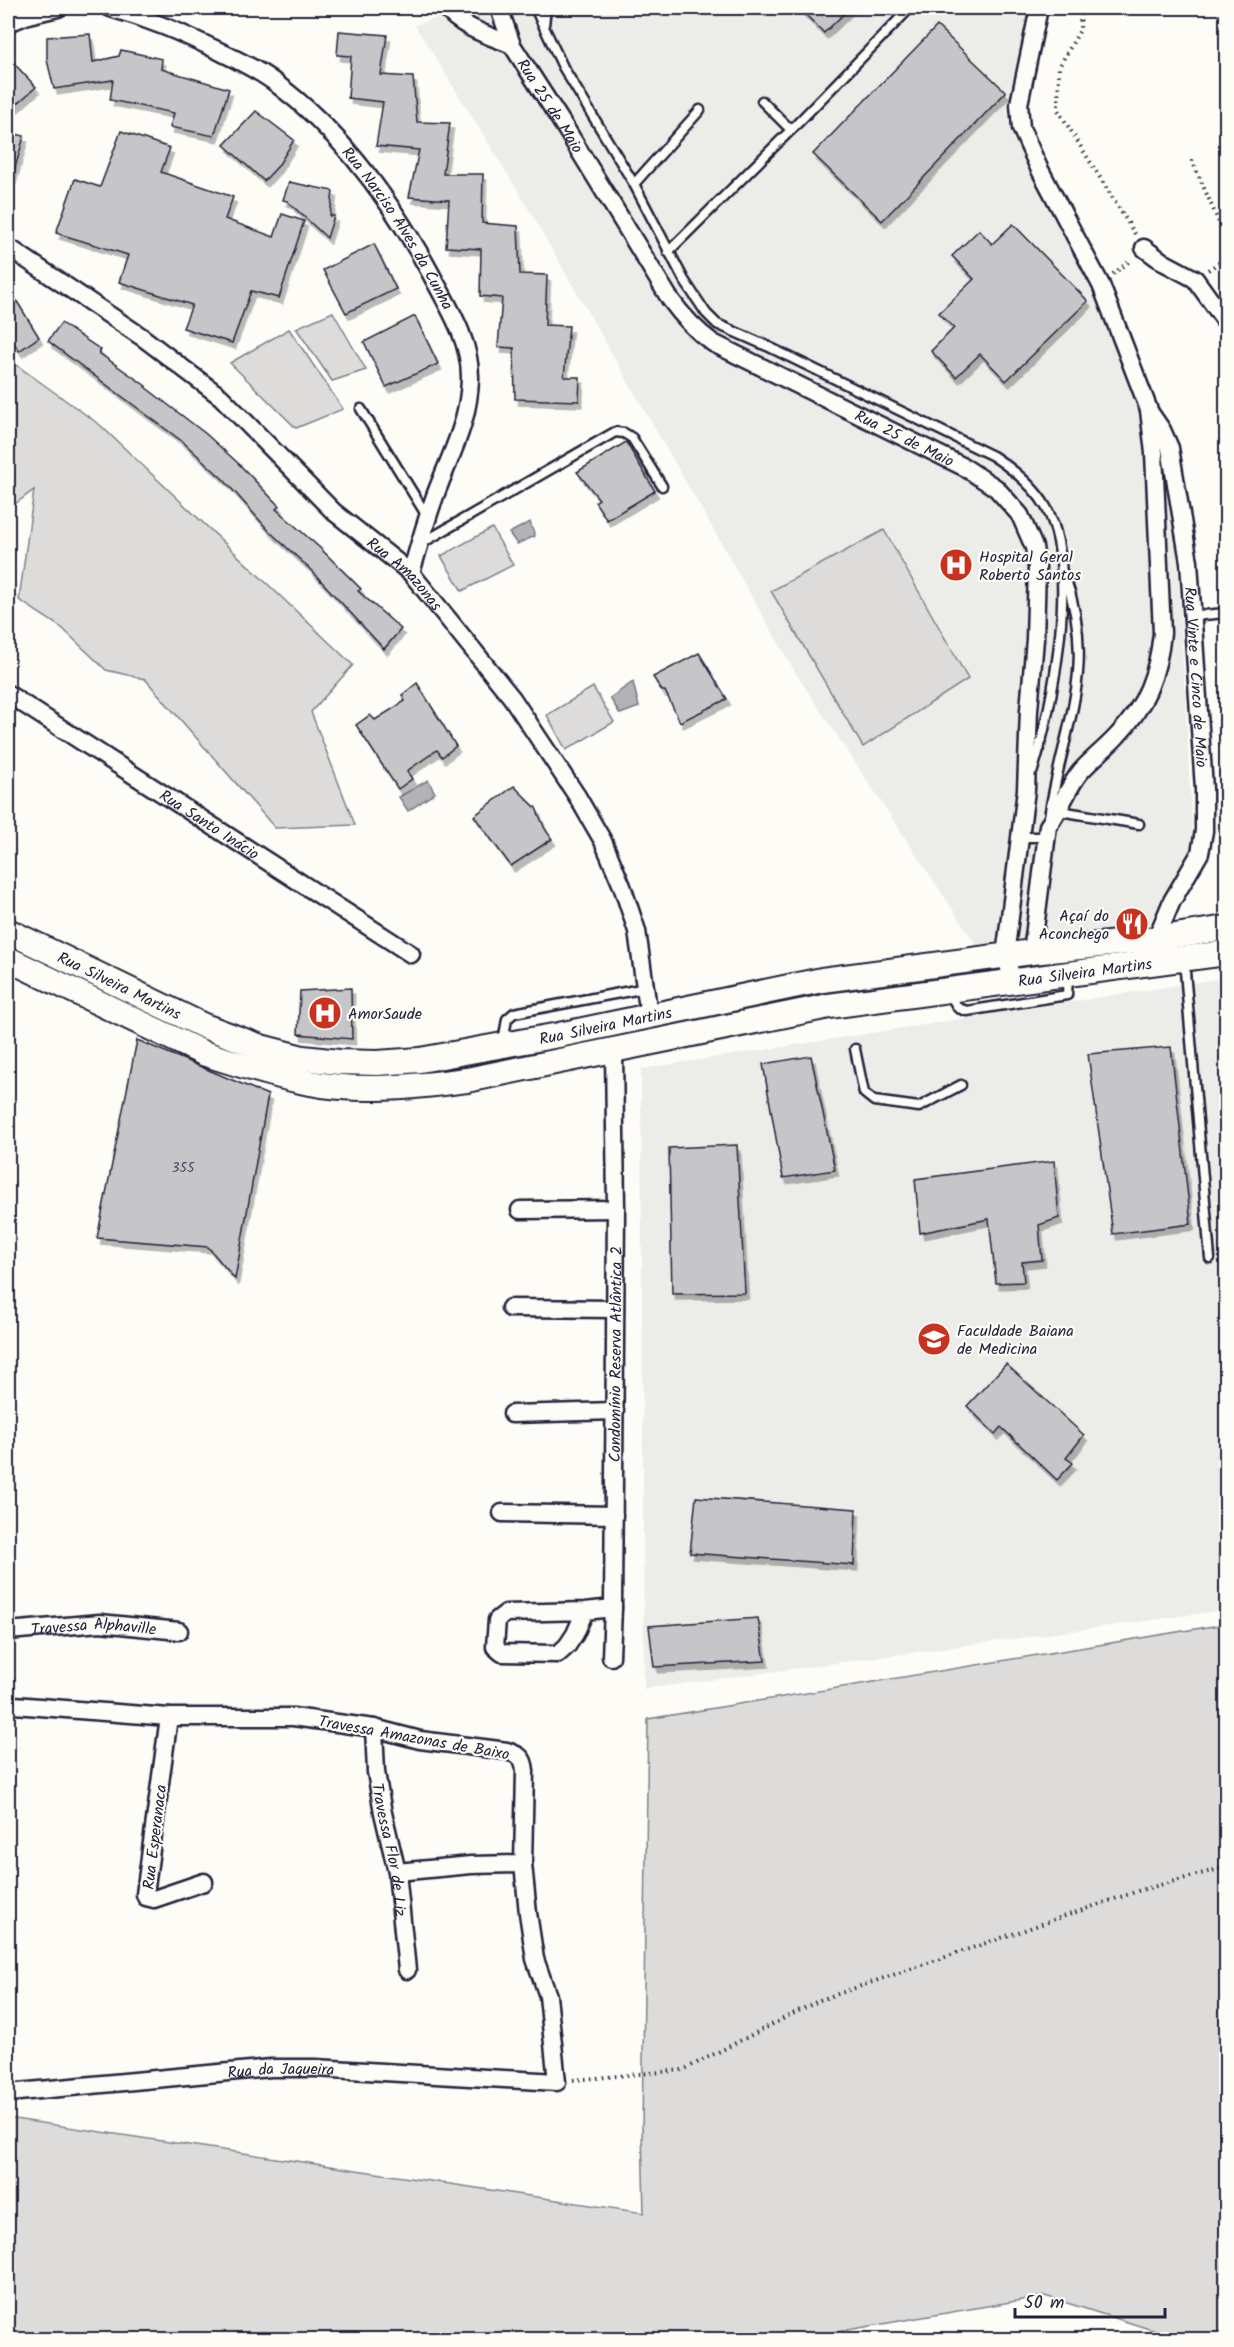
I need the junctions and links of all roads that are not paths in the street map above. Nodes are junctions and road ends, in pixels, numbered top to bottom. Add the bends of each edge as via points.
1 (58, 8) edge
2 (110, 8) edge
3 (446, 8) edge
4 (499, 8) edge
5 (535, 8) edge
6 (546, 8) edge
7 (910, 8) edge
8 (1039, 8) edge
9 (8, 23) edge
10 (544, 29) junction
11 (512, 45) junction
12 (762, 101) dead end
13 (700, 111) dead end
14 (791, 130) junction
15 (634, 184) junction
16 (8, 247) edge
17 (1144, 248) road end
18 (669, 252) junction
19 (1227, 322) edge
20 (361, 409) dead end
21 (1149, 410) junction
22 (662, 486) dead end
23 (428, 518) junction
24 (419, 545) junction
25 (1063, 570) junction
26 (411, 573) junction
27 (1227, 613) edge
28 (1193, 616) junction
29 (8, 694) edge
30 (1026, 790) junction
31 (1060, 811) junction
32 (1139, 824) dead end
33 (1047, 831) junction
34 (1020, 837) junction
35 (1227, 928) edge
36 (8, 931) edge
37 (1156, 939) junction
38 (1032, 952) junction
39 (1227, 953) edge
40 (411, 954) dead end
41 (1005, 956) junction
42 (8, 959) edge
43 (1184, 959) junction
44 (1068, 975) junction
45 (1014, 983) junction
46 (646, 988) junction
47 (947, 990) junction
48 (649, 1015) junction
49 (503, 1045) junction
50 (855, 1049) dead end
51 (614, 1051) junction
52 (961, 1085) dead end
53 (616, 1209) junction
54 (520, 1210) dead end
55 (1210, 1258) dead end
56 (510, 1308) dead end
57 (615, 1309) junction
58 (615, 1411) junction
59 (512, 1414) dead end
60 (502, 1513) dead end
61 (614, 1515) junction
62 (613, 1608) junction
63 (585, 1611) junction
64 (8, 1631) edge
65 (179, 1631) dead end
66 (611, 1657) dead end
67 (14, 1705) dead end
68 (170, 1717) junction
69 (374, 1728) junction
70 (523, 1864) junction
71 (397, 1872) junction
72 (204, 1882) dead end
73 (407, 1970) dead end
74 (557, 2082) joint
75 (8, 2093) edge

1 - 9 street
2 - 23 street, Rua Narciso Alves da Cunha via 150,19 277,83 353,157 422,258 455,319 470,377 462,430
3 - 11 street via 461,22
4 - 11 street, Rua 25 de Maio
5 - 10 lane
6 - 10 lane
7 - 14 lane
8 - 21 street via 1019,105 1021,128 1101,285
10 - 15 lane
11 - 30 street, Rua 25 de Maio via 670,299 697,331 713,343 964,467 996,488 1020,515 1034,547 1037,579
12 - 14 lane
13 - 15 lane
14 - 18 lane
15 - 18 lane
16 - 26 street, Rua Amazonas via 142,337 221,397 334,512
17 - 19 street via 1195,279
18 - 25 lane via 697,302 717,324 977,447 1021,477 1045,506 1054,525
20 - 23 lane
21 - 28 street, Rua Vinte e Cinco de Maio via 1170,448 1183,518
21 - 31 street via 1161,574 1160,656 1145,699 1118,736 1080,773
22 - 24 lane via 632,438 615,432
23 - 24 street, Rua Narciso Alves da Cunha
24 - 26 street, Rua Narciso Alves da Cunha
25 - 30 lane via 1055,670 1039,750
25 - 33 lane via 1074,600 1080,673
26 - 46 street, Rua Amazonas via 512,698 603,841 637,931
27 - 28 lane
28 - 37 street, Rua Vinte e Cinco de Maio via 1204,831 1200,853 1172,901
29 - 40 street, Rua Santo Inácio
30 - 34 street, Rua 25 de Maio
31 - 32 lane
31 - 33 street
33 - 34 lane
33 - 38 street
34 - 41 street, Rua 25 de Maio
35 - 37 main road, Rua Silveira Martins
36 - 49 main road, Rua Silveira Martins via 204,1026 303,1058 377,1063 420,1060
37 - 38 main road, Rua Silveira Martins
38 - 41 main road, Rua Silveira Martins
39 - 43 main road, Rua Silveira Martins
41 - 45 street, Rua 25 de Maio
41 - 48 main road, Rua Silveira Martins via 822,980
42 - 51 main road, Rua Silveira Martins via 203,1053 306,1083 346,1088 416,1087
43 - 44 main road, Rua Silveira Martins
43 - 55 lane
44 - 45 main road, Rua Silveira Martins
44 - 47 lane via 1067,995 967,1011 958,1008
45 - 47 main road, Rua Silveira Martins
46 - 48 street, Rua Amazonas
46 - 49 lane via 514,1013 507,1019
47 - 51 main road, Rua Silveira Martins via 829,1005
48 - 49 main road, Rua Silveira Martins
50 - 52 lane via 864,1093 874,1101 919,1107
51 - 53 street, Condomínio Reserva Atlântica 2
53 - 54 street
53 - 57 street, Condomínio Reserva Atlântica 2
56 - 57 street
57 - 58 street, Condomínio Reserva Atlântica 2
58 - 59 street
58 - 61 street, Condomínio Reserva Atlântica 2
60 - 61 street
61 - 62 street, Condomínio Reserva Atlântica 2
62 - 63 street
62 - 66 street, Condomínio Reserva Atlântica 2
63 - 63 street via 506,1613 497,1620 495,1647 502,1653 558,1653 567,1646
64 - 65 street, Travessa Alphaville via 100,1623
67 - 68 street, Travessa Amazonas de Baixo
68 - 69 street, Travessa Amazonas de Baixo via 293,1717
68 - 72 street, Rua Esperanaca via 145,1894 154,1899
69 - 70 street, Travessa Amazonas de Baixo via 420,1740 519,1755 525,1771
69 - 71 street, Travessa Flor de Liz via 379,1792
70 - 71 street
70 - 74 street, Travessa Amazonas de Baixo via 535,1959 548,1996
71 - 73 street, Travessa Flor de Liz
74 - 75 street, Rua da Jaqueira via 271,2068

